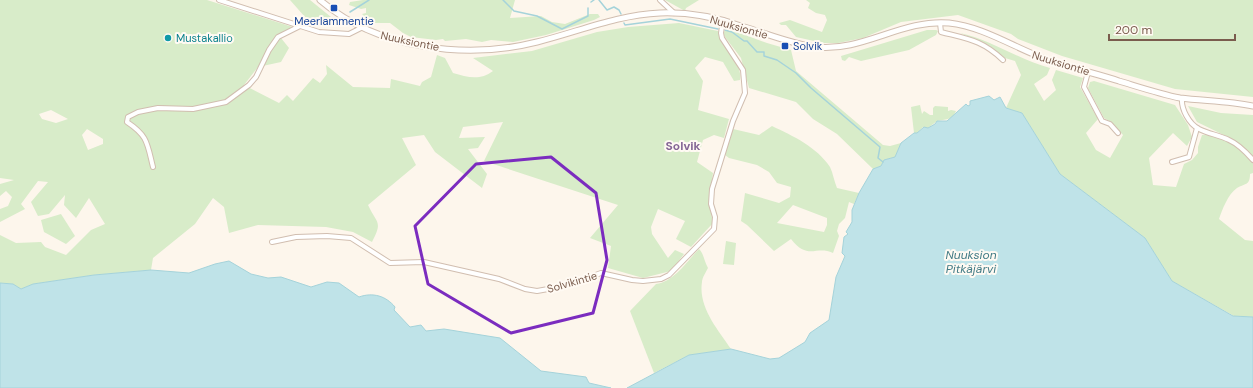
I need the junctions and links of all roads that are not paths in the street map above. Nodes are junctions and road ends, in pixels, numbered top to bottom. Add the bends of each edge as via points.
1 (219, 0) edge
2 (320, 0) edge
3 (660, 0) edge
4 (674, 14) junction
5 (723, 20) junction
6 (940, 23) junction
7 (300, 26) junction
8 (361, 28) junction
9 (1003, 60) dead end
10 (1088, 72) junction
11 (1182, 98) junction
12 (1253, 106) edge
13 (1197, 128) junction
14 (1118, 133) dead end
15 (1253, 160) edge
16 (1172, 162) dead end
17 (153, 167) dead end
18 (272, 242) dead end

1 - 7 street
2 - 8 street, Nuuksiontie
3 - 4 street
4 - 5 street, Nuuksiontie
4 - 8 street, Nuuksiontie via 625,16 535,43 477,50 446,49 413,43
5 - 6 street, Nuuksiontie via 791,42 828,48 851,46 913,26
5 - 18 street, Solvikintie via 722,38 743,70 745,93 717,167 711,197 715,217 714,229 669,276 644,281 601,274 566,286 537,291 499,279 424,262 390,263 351,238 296,237
6 - 9 street via 941,32 978,42 990,48
6 - 10 street, Nuuksiontie via 973,28 1035,56
7 - 8 street via 319,32 349,34
7 - 17 street via 278,37 256,77 226,102 193,109 158,108 128,117 127,122 138,130 146,141
10 - 11 street, Nuuksiontie
10 - 14 street via 1084,87 1102,121 1110,124
11 - 12 street, Nuuksiontie
11 - 13 street via 1189,119
13 - 15 street via 1230,140 1244,149
13 - 16 street via 1188,156

